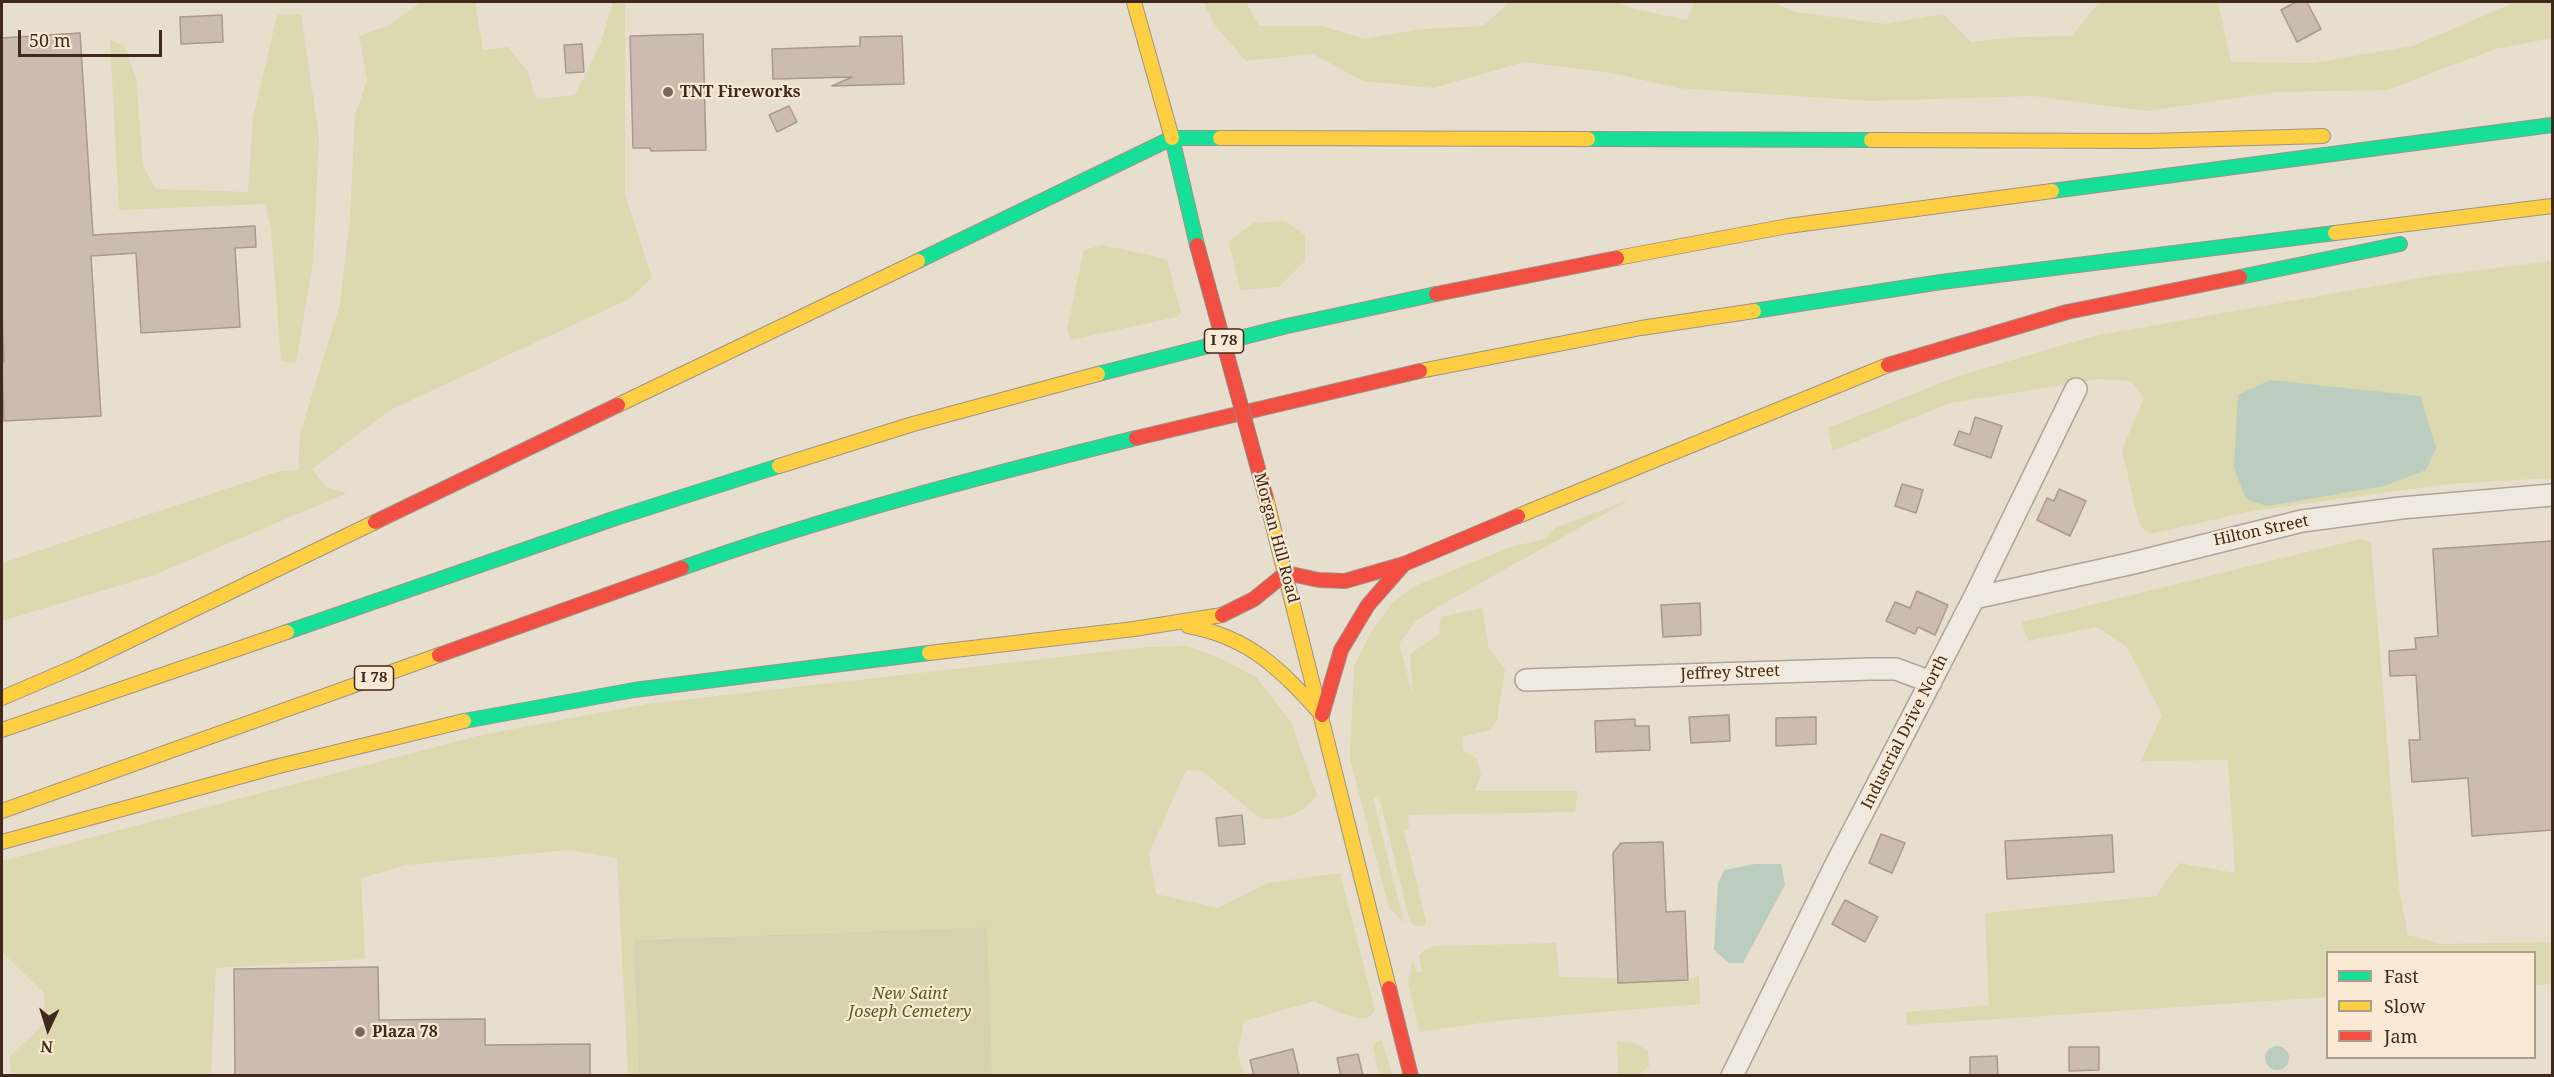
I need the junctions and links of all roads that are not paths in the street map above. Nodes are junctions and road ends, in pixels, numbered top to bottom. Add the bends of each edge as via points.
1 (1134, 2) edge
2 (2553, 125) edge
3 (2490, 132) junction
4 (2372, 135) dead end
5 (2337, 136) dead end
6 (1172, 138) junction
7 (2553, 206) edge
8 (2553, 213) edge
9 (2460, 231) dead end
10 (2414, 241) dead end
11 (2076, 389) dead end
12 (2553, 495) edge
13 (1404, 564) junction
14 (1286, 573) junction
15 (1974, 598) junction
16 (1168, 624) junction
17 (1526, 680) dead end
18 (1931, 682) junction
19 (2, 698) edge
20 (1322, 715) junction
21 (2, 730) edge
22 (2, 811) edge
23 (2, 842) edge
24 (1411, 1076) edge
25 (1732, 1076) edge

1 - 6 main road, Morgan Hill Road
2 - 3 main road, I 78
3 - 4 main road
3 - 21 main road, I 78 via 1788,226 1495,280 1287,326 913,424 796,460 616,518
5 - 6 main road via 2149,141
6 - 14 main road, Morgan Hill Road, bridge
6 - 19 main road via 79,665
7 - 22 main road, I 78 via 1941,282 1641,328 1390,377 1179,427 936,488 746,545
8 - 9 main road
10 - 13 main road via 2067,312 1893,363
11 - 15 street, Industrial Drive North
12 - 15 street, Hilton Street via 2302,521
13 - 14 main road via 1340,581
13 - 20 main road via 1368,605 1341,650
14 - 16 main road via 1260,597 1238,610
14 - 20 main road, Morgan Hill Road
15 - 18 street, Industrial Drive North
16 - 20 main road via 1194,626 1249,645 1282,671
16 - 23 main road via 548,704 425,729
17 - 18 street, Jeffrey Street via 1896,669
18 - 25 street, Industrial Drive North
20 - 24 main road, Morgan Hill Road

